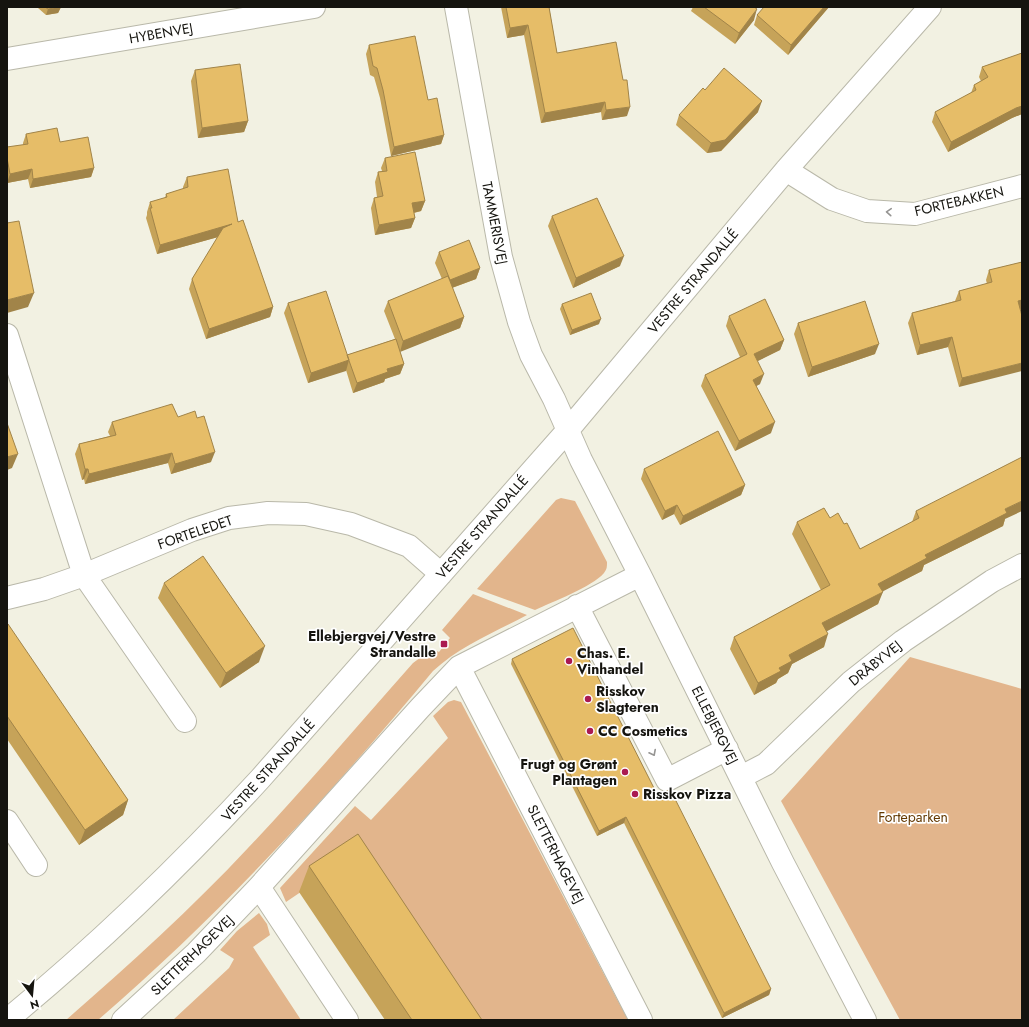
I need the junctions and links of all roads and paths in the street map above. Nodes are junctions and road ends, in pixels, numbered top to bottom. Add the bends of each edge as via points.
1 (314, 7) edge
2 (456, 7) edge
3 (930, 7) edge
4 (7, 59) edge
5 (786, 170) junction
6 (1022, 186) edge
7 (7, 335) edge
8 (568, 430) junction
9 (1022, 565) edge
10 (441, 574) junction
11 (84, 575) junction
12 (640, 575) junction
13 (7, 598) edge
14 (577, 606) junction
15 (459, 668) junction
16 (185, 721) dead end
17 (727, 749) junction
18 (741, 777) junction
19 (7, 821) edge
20 (36, 864) dead end
21 (259, 888) junction
22 (7, 1020) edge
23 (123, 1020) edge
24 (347, 1020) edge
25 (641, 1020) edge
26 (864, 1020) edge

1 - 4 street, HYBENVEJ
2 - 8 street, TAMMERISVEJ via 501,257 531,355
3 - 5 street, VESTRE STRANDALLÉ
6 -> 5 street, FORTEBAKKEN via 915,214 867,211 832,199
5 - 8 street, VESTRE STRANDALLÉ
7 - 11 street
8 - 10 street, VESTRE STRANDALLÉ
8 - 12 street, ELLEBJERGVEJ
9 - 18 street, DRÅBYVEJ via 959,602 903,641 851,682 766,764
10 - 11 street, FORTELEDET via 408,546 351,524 306,514 268,513 229,518 192,530
10 - 22 street, VESTRE STRANDALLÉ via 222,821 125,916
11 - 13 street, FORTELEDET
11 - 16 street
12 - 14 street, SLETTERHAGEVEJ
12 - 17 street, ELLEBJERGVEJ
14 - 15 street, SLETTERHAGEVEJ
14 -> 17 street via 667,780
15 - 21 street, SLETTERHAGEVEJ
15 - 25 street, SLETTERHAGEVEJ
17 - 18 street, ELLEBJERGVEJ
18 - 26 street, ELLEBJERGVEJ
19 - 20 street
21 - 23 street, SLETTERHAGEVEJ via 196,953
21 - 24 street

